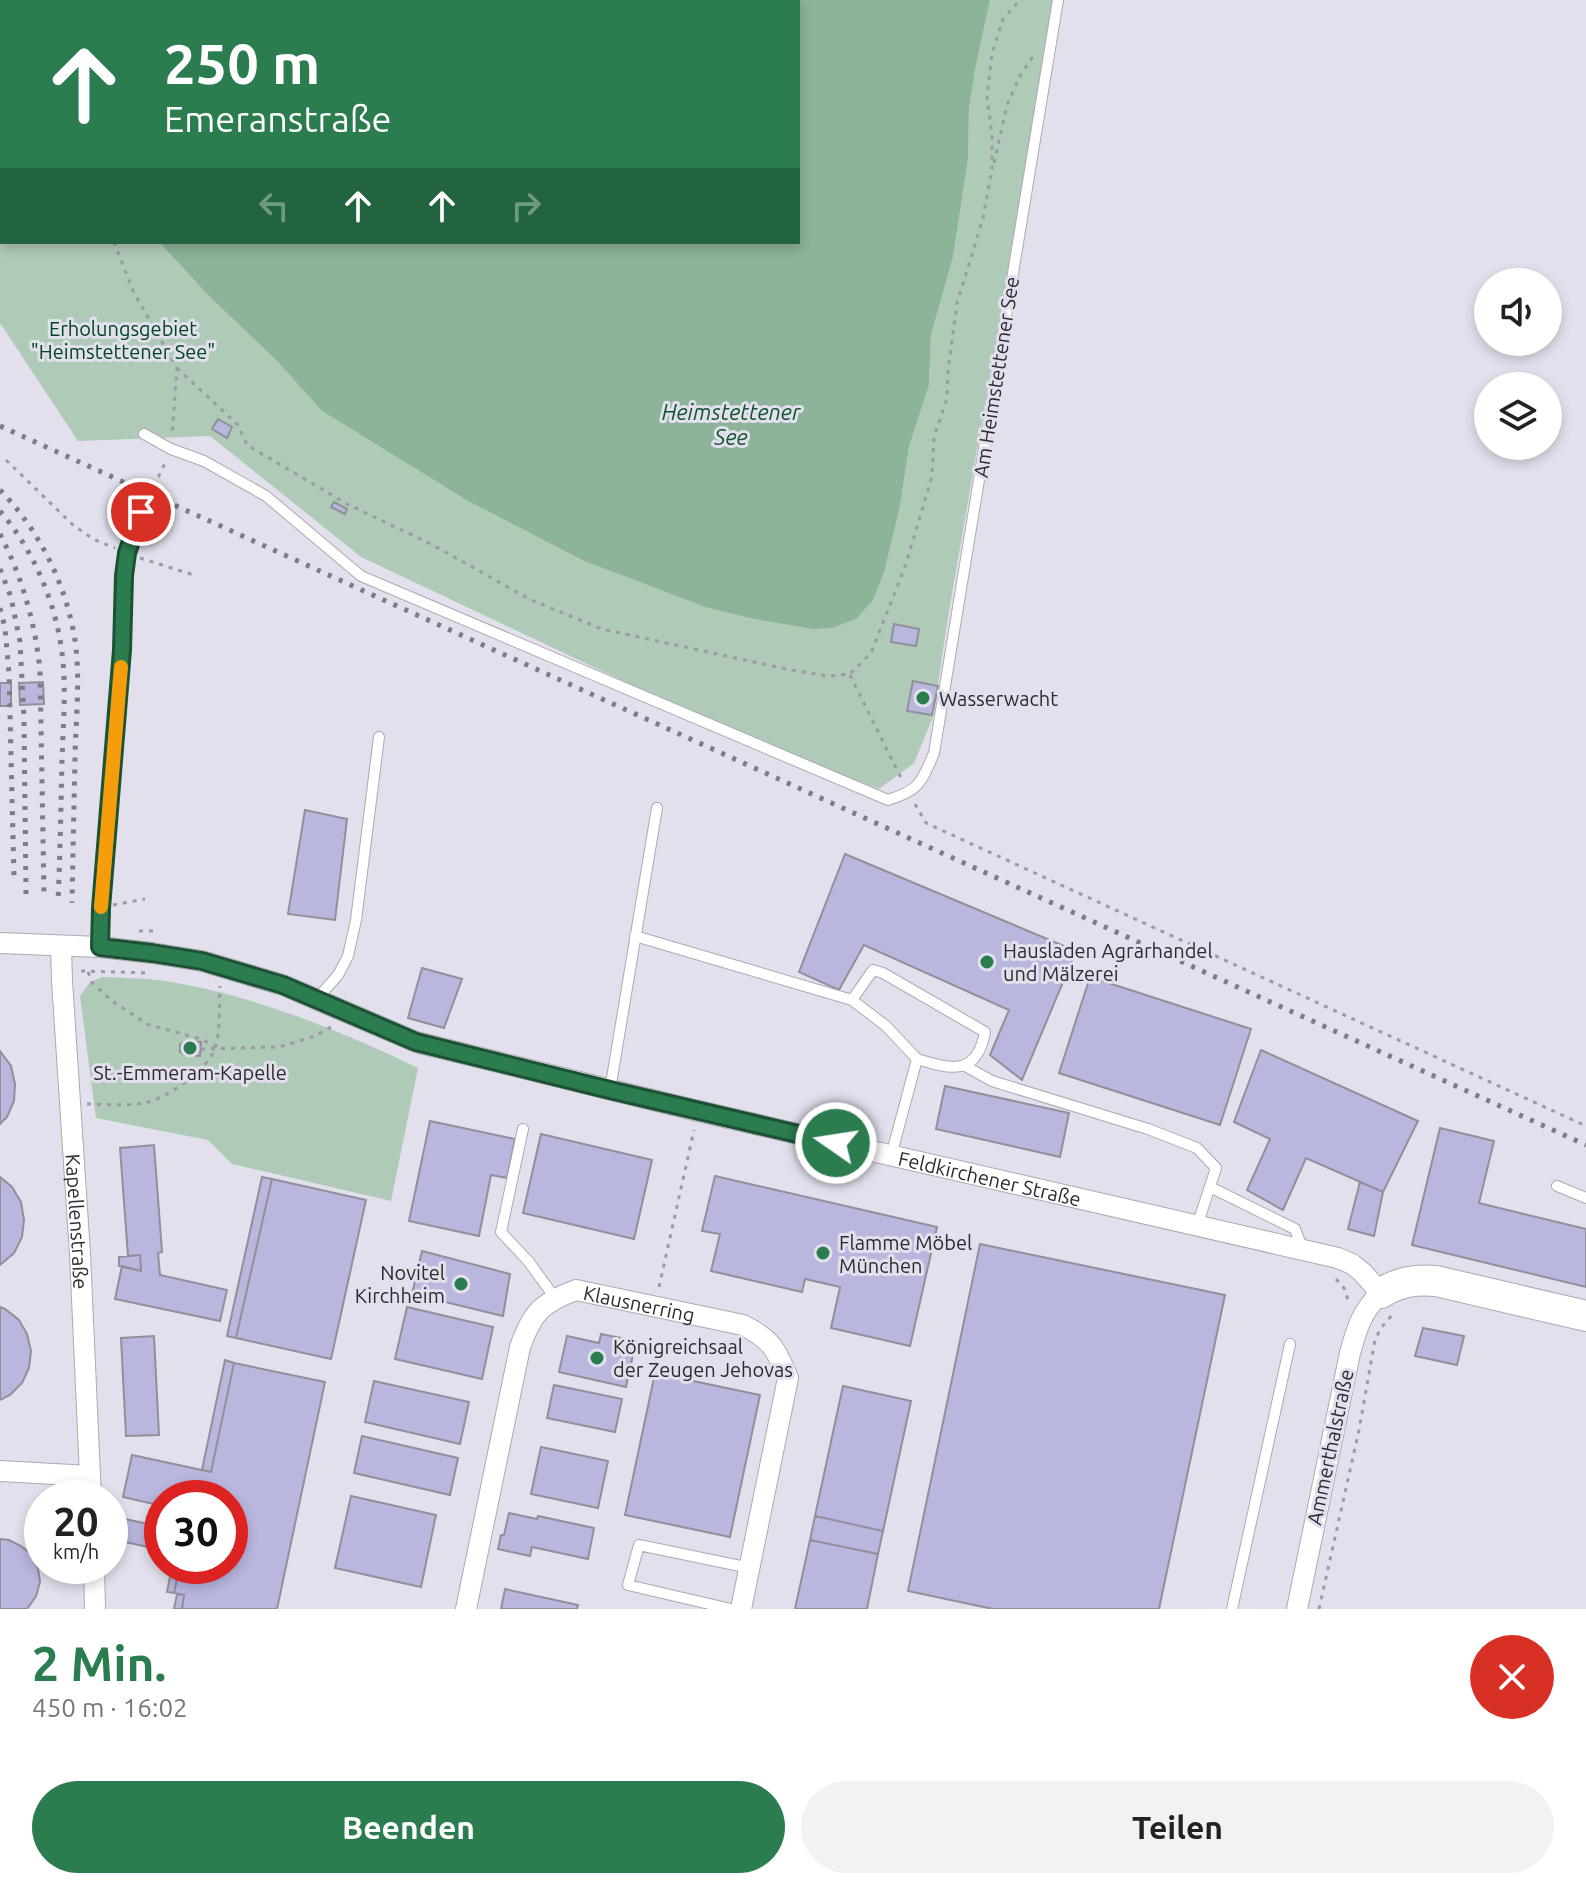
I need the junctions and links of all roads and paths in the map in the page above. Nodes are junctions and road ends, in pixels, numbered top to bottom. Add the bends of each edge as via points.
1 (1017, 0) edge
2 (1058, 0) edge
3 (1054, 26) junction
4 (992, 169) junction
5 (115, 244) edge
6 (177, 368) junction
7 (144, 434) dead end
8 (171, 449) junction
9 (6, 460) dead end
10 (154, 486) dead end
11 (141, 512) dead end
12 (132, 555) junction
13 (194, 575) dead end
14 (850, 674) junction
15 (379, 737) dead end
16 (909, 793) junction
17 (657, 808) dead end
18 (145, 899) dead end
19 (101, 908) junction
20 (635, 936) junction
21 (0, 943) edge
22 (61, 946) junction
23 (100, 947) junction
24 (62, 970) junction
25 (88, 972) junction
26 (151, 973) dead end
27 (220, 986) dead end
28 (316, 1000) junction
29 (852, 1000) junction
30 (334, 1025) dead end
31 (201, 1049) dead end
32 (215, 1050) junction
33 (917, 1059) junction
34 (965, 1066) junction
35 (610, 1090) junction
36 (70, 1104) junction
37 (698, 1111) junction
38 (1586, 1126) edge
39 (523, 1129) dead end
40 (891, 1156) junction
41 (1557, 1186) dead end
42 (1210, 1187) junction
43 (1586, 1198) edge
44 (1197, 1226) junction
45 (1303, 1250) junction
46 (555, 1298) junction
47 (1390, 1301) junction
48 (655, 1306) junction
49 (1586, 1316) edge
50 (1290, 1344) dead end
51 (0, 1471) edge
52 (90, 1476) junction
53 (90, 1480) edge
54 (750, 1568) junction
55 (94, 1584) edge
56 (95, 1609) edge
57 (466, 1609) edge
58 (731, 1609) edge
59 (741, 1609) edge
60 (1232, 1609) edge
61 (1297, 1609) edge
62 (1319, 1609) edge

1 - 4 path via 1003,19 992,54 987,97
2 - 3 lane, Am Heimstettener See
3 - 4 path via 1007,105
3 - 16 lane, Am Heimstettener See via 934,753
4 - 14 path via 957,303 932,476 906,564 871,653
5 - 6 path via 133,291
6 - 8 path
6 - 14 path via 238,425 247,445 529,599 602,629 791,670
7 - 8 lane
8 - 10 path
8 - 16 lane via 266,496 361,576 888,800
9 - 12 path via 73,525
11 - 12 lane
12 - 13 path
12 - 19 lane via 124,576
14 - 16 path
15 - 28 lane via 348,956
16 - 38 path via 926,823
17 - 20 lane
18 - 19 path
19 - 23 lane
20 - 29 lane
20 - 35 lane
21 - 22 street, Feldkirchener Straße
22 - 23 street, Feldkirchener Straße
22 - 24 street, Kapellenstraße
23 - 28 street, Feldkirchener Straße via 202,961
24 - 25 path
24 - 36 street, Kapellenstraße
25 - 26 path
25 - 32 path via 112,1001 147,1024 204,1040
27 - 32 path
28 - 35 street, Feldkirchener Straße via 416,1042
29 - 33 lane
29 - 34 lane via 873,970 985,1032 983,1044
30 - 32 path via 279,1047
31 - 32 path
32 - 36 path via 209,1062 177,1089 146,1103
33 - 34 lane via 948,1068
33 - 40 lane
34 - 42 lane via 992,1081 1197,1148 1216,1168
35 - 37 street, Feldkirchener Straße
36 - 52 street, Kapellenstraße
37 - 40 street, Feldkirchener Straße
37 - 48 path
39 - 46 lane via 501,1232
40 - 44 street, Feldkirchener Straße
41 - 43 lane
42 - 44 lane
42 - 45 lane via 1295,1229
44 - 45 street, Feldkirchener Straße
45 - 47 street, Feldkirchener Straße via 1352,1264
46 - 48 street, Klausnerring via 576,1290
46 - 57 street, Klausnerring via 528,1324 520,1347
47 - 49 street via 1393,1285 1436,1281
47 - 61 street, Ammerthalstraße via 1369,1305 1350,1353
47 - 62 path via 1390,1317 1375,1340
48 - 54 street, Klausnerring via 743,1325 761,1334 776,1350 788,1378
50 - 60 lane
51 - 52 street
52 - 53 street, Kapellenstraße
54 - 58 lane via 639,1545 628,1585
54 - 59 street, Klausnerring
55 - 56 street

